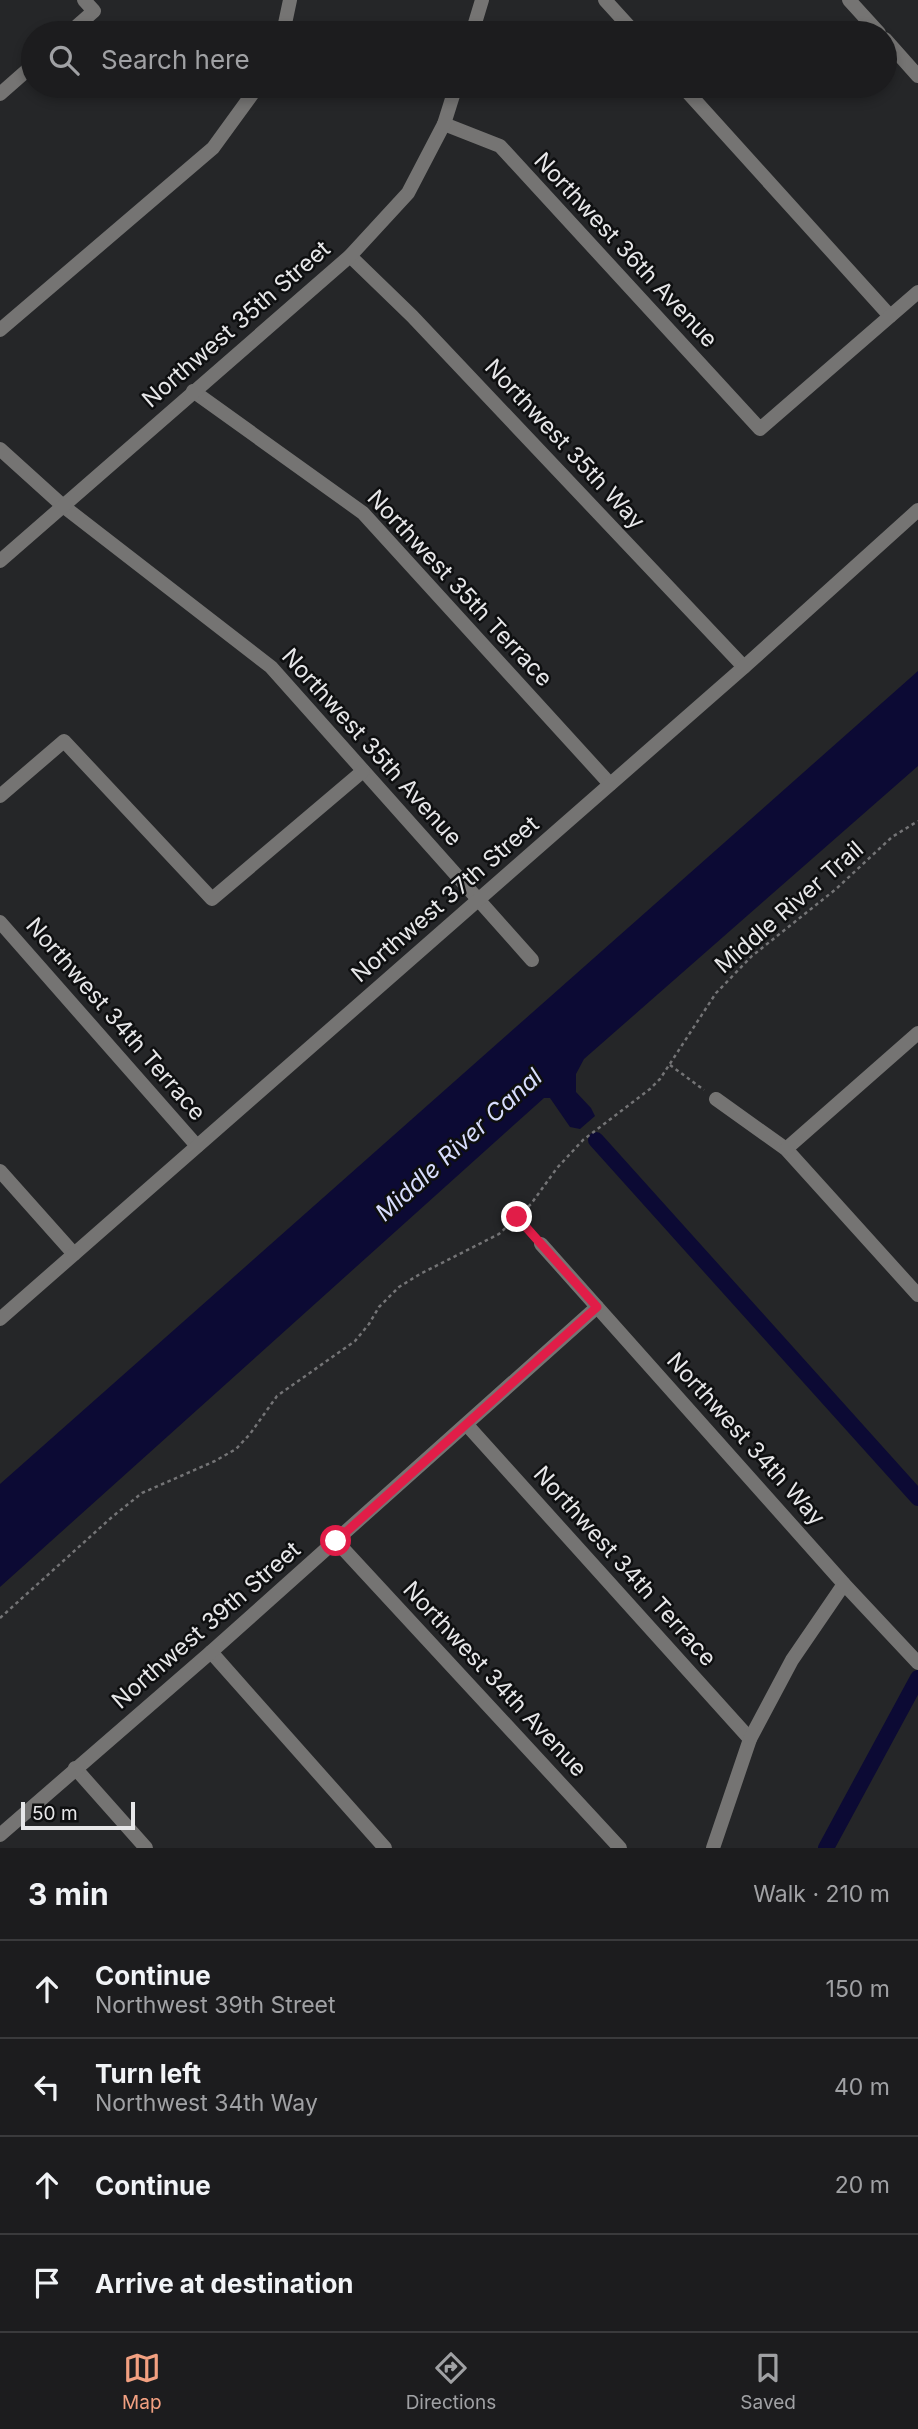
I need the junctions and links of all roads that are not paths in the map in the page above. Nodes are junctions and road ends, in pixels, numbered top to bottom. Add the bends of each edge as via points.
1 (290, 0) edge
2 (482, 0) edge
3 (605, 0) edge
4 (849, 0) edge
5 (89, 5) edge
6 (78, 21) edge
7 (286, 21) edge
8 (476, 21) edge
9 (624, 21) edge
10 (868, 21) edge
11 (897, 52) edge
12 (918, 75) edge
13 (21, 76) edge
14 (0, 94) edge
15 (249, 98) edge
16 (452, 98) edge
17 (693, 98) edge
18 (444, 124) junction
19 (349, 256) junction
20 (918, 292) edge
21 (890, 316) junction
22 (0, 330) edge
23 (193, 391) junction
24 (0, 449) edge
25 (63, 506) junction
26 (918, 510) edge
27 (0, 561) edge
28 (744, 667) junction
29 (363, 771) junction
30 (610, 784) junction
31 (0, 796) edge
32 (479, 900) junction
33 (0, 922) edge
34 (531, 960) dead end
35 (917, 1035) edge
36 (716, 1100) road end
37 (197, 1146) junction
38 (786, 1149) junction
39 (0, 1171) edge
40 (541, 1244) road end
41 (74, 1254) junction
42 (918, 1295) edge
43 (597, 1307) junction
44 (0, 1319) edge
45 (467, 1425) junction
46 (336, 1541) junction
47 (844, 1584) junction
48 (211, 1652) junction
49 (913, 1658) edge
50 (750, 1739) junction
51 (75, 1768) junction
52 (0, 1835) edge
53 (146, 1848) edge
54 (385, 1848) edge
55 (620, 1848) edge
56 (713, 1848) edge

1 - 7 street
2 - 8 street
3 - 9 street
4 - 10 street
5 - 6 street
11 - 12 street
13 - 14 street
15 - 22 street via 213,148
16 - 18 street, Northwest 35th Street
17 - 21 street
18 - 19 street, Northwest 35th Street via 408,193
18 - 21 street, Northwest 36th Avenue via 500,146 760,429
19 - 23 street, Northwest 35th Street
19 - 28 street, Northwest 35th Way via 412,316
20 - 21 street
23 - 25 street, Northwest 35th Street
23 - 30 street, Northwest 35th Terrace via 363,513
24 - 25 street, Northwest 35th Avenue
25 - 27 street, Northwest 35th Street
25 - 29 street, Northwest 35th Avenue via 271,667
26 - 28 street, Northwest 37th Street
28 - 30 street, Northwest 37th Street
29 - 31 street via 212,899 64,741
29 - 32 street, Northwest 35th Avenue
30 - 32 street, Northwest 37th Street
32 - 34 street, Northwest 35th Avenue
32 - 37 street, Northwest 37th Street
33 - 37 street, Northwest 34th Terrace
35 - 38 street
36 - 38 street
37 - 41 street, Northwest 37th Street
38 - 42 street
39 - 41 street
40 - 43 street, Northwest 34th Way
41 - 44 street, Northwest 37th Street
43 - 45 street, Northwest 39th Street
43 - 47 street, Northwest 34th Way
45 - 46 street, Northwest 39th Street
45 - 50 street, Northwest 34th Terrace
46 - 48 street, Northwest 39th Street
46 - 55 street, Northwest 34th Avenue
47 - 49 street, Northwest 34th Way
47 - 50 street via 792,1660
48 - 51 street, Northwest 39th Street
48 - 54 street
50 - 56 street
51 - 52 street, Northwest 39th Street
51 - 53 street

